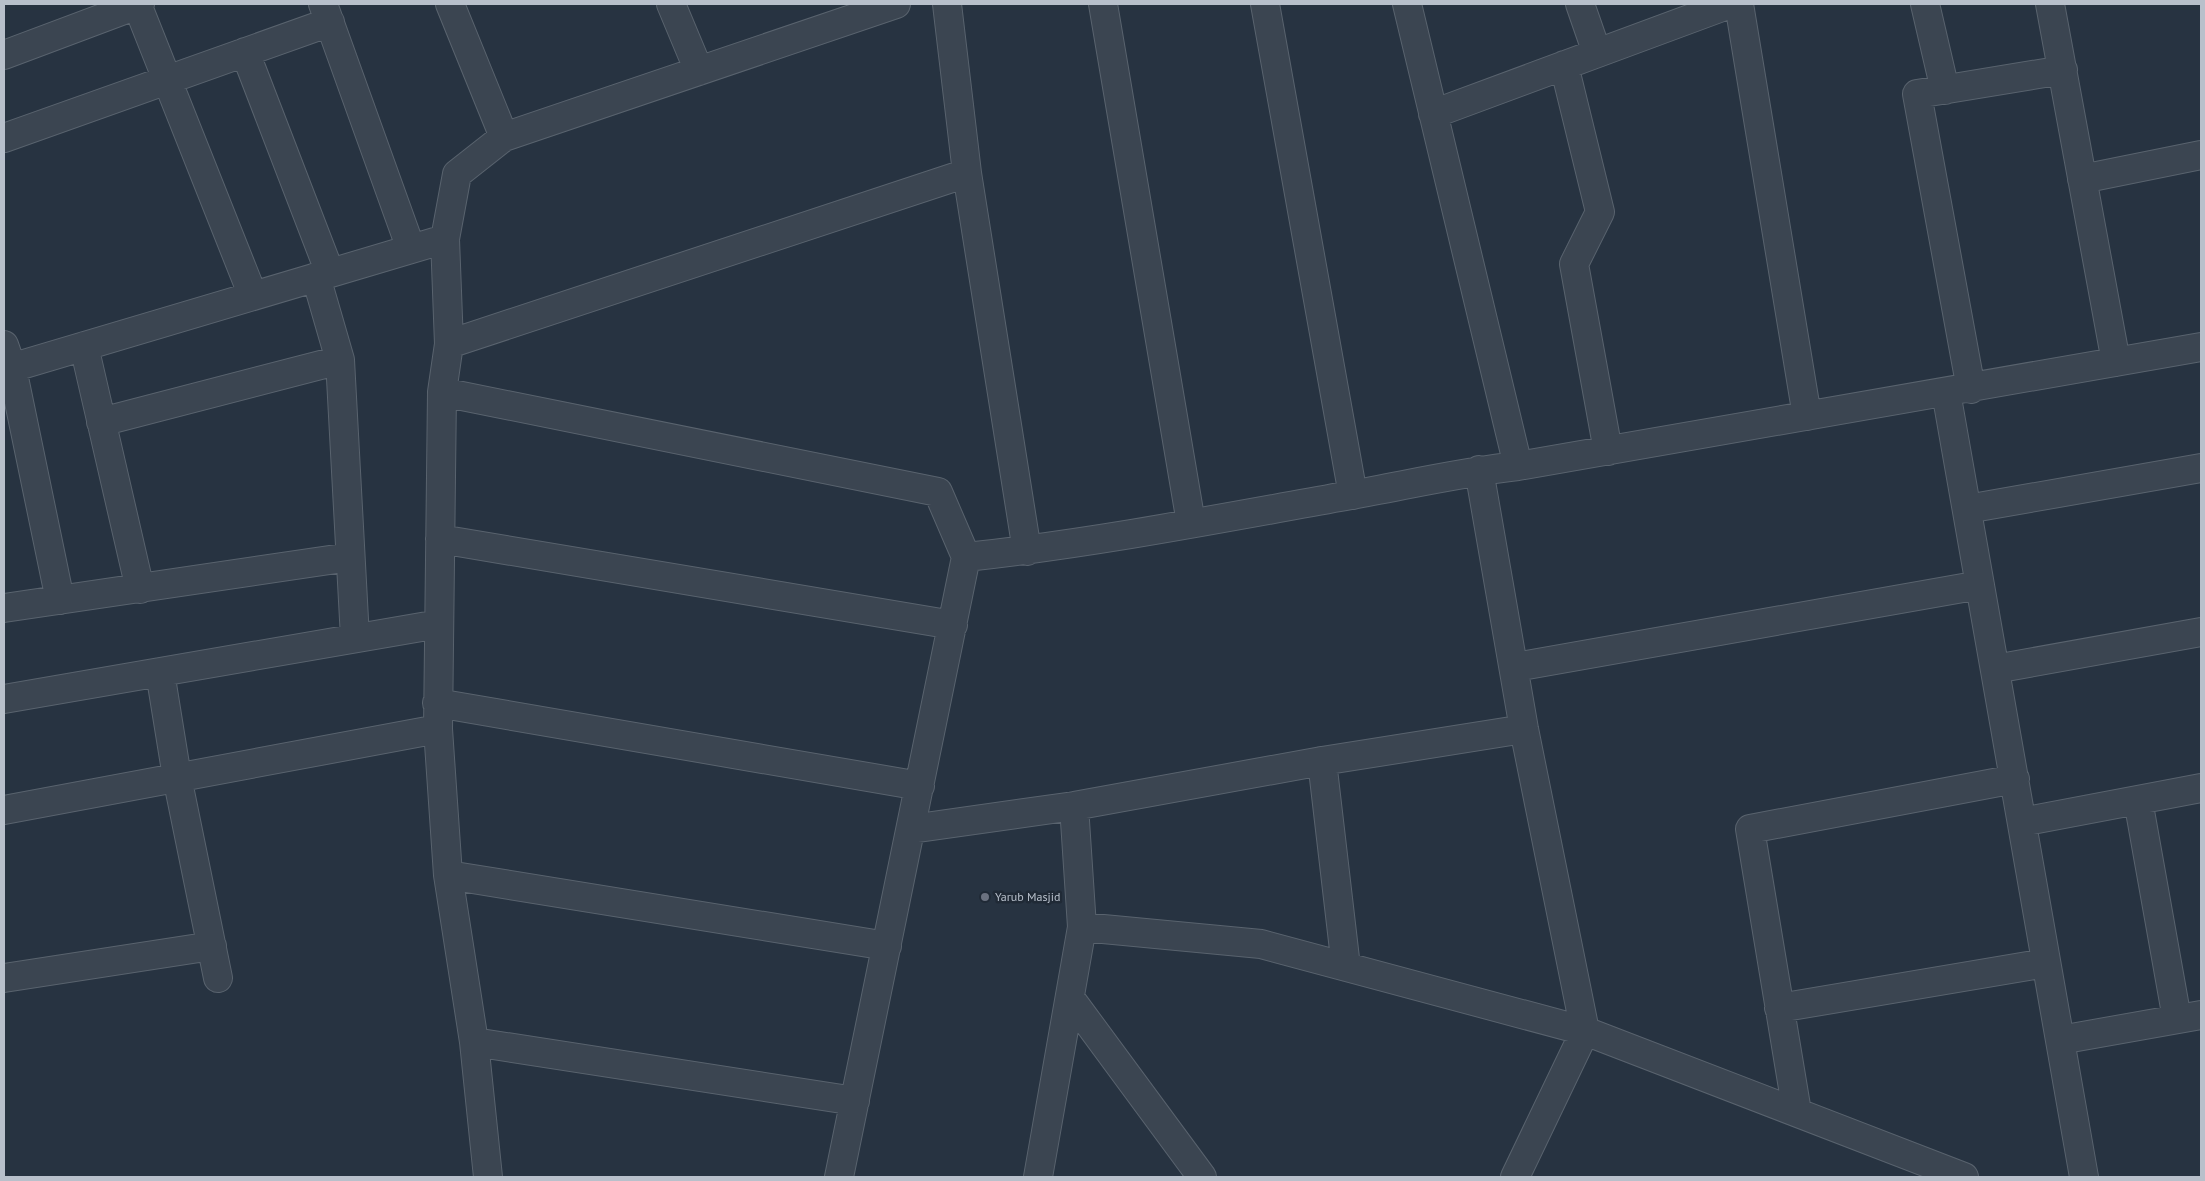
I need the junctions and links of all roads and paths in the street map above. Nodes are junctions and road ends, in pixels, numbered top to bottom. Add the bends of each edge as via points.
1 (138, 4) edge
2 (450, 4) edge
3 (670, 4) edge
4 (896, 4) edge
5 (947, 4) edge
6 (1103, 4) edge
7 (1265, 4) edge
8 (1407, 4) edge
9 (1580, 4) edge
10 (1730, 4) edge
11 (1739, 4) edge
12 (1925, 4) edge
13 (2050, 4) edge
14 (847, 12) edge
15 (327, 13) edge
16 (245, 52) junction
17 (1597, 53) junction
18 (4, 55) edge
19 (1564, 65) junction
20 (2063, 70) junction
21 (700, 71) junction
22 (167, 80) junction
23 (1944, 90) junction
24 (1433, 114) junction
25 (504, 137) junction
26 (4, 138) edge
27 (2201, 155) edge
28 (967, 172) junction
29 (2082, 179) junction
30 (445, 239) junction
31 (411, 249) junction
32 (323, 275) junction
33 (253, 296) junction
34 (449, 344) junction
35 (84, 346) junction
36 (2201, 347) edge
37 (340, 360) junction
38 (7, 361) edge
39 (2116, 362) junction
40 (1959, 390) junction
41 (442, 392) junction
42 (1808, 416) junction
43 (101, 422) junction
44 (1608, 451) junction
45 (1518, 466) junction
46 (2201, 468) edge
47 (1479, 470) junction
48 (1352, 495) junction
49 (1967, 509) junction
50 (1192, 523) junction
51 (440, 539) junction
52 (1027, 551) junction
53 (350, 557) junction
54 (966, 558) junction
55 (1980, 585) junction
56 (140, 589) junction
57 (60, 600) junction
58 (4, 608) edge
59 (438, 624) junction
60 (953, 625) junction
61 (2201, 632) edge
62 (355, 638) junction
63 (1515, 667) junction
64 (1995, 669) junction
65 (160, 672) junction
66 (4, 700) edge
67 (438, 716) junction
68 (1524, 728) junction
69 (1322, 761) junction
70 (177, 777) junction
71 (2014, 779) junction
72 (920, 786) junction
73 (2201, 788) edge
74 (2138, 800) junction
75 (1074, 806) junction
76 (4, 810) edge
77 (2022, 822) junction
78 (911, 829) junction
79 (448, 876) junction
80 (1082, 927) junction
81 (212, 946) junction
82 (887, 946) junction
83 (2046, 963) junction
84 (1346, 967) junction
85 (4, 978) edge
86 (218, 978) dead end
87 (1070, 998) junction
88 (1780, 1008) junction
89 (2189, 1017) edge
90 (1585, 1031) junction
91 (2060, 1040) junction
92 (474, 1042) junction
93 (855, 1101) junction
94 (1797, 1112) junction
95 (488, 1177) edge
96 (839, 1177) edge
97 (1038, 1177) edge
98 (1202, 1177) edge
99 (1515, 1177) edge
100 (1964, 1177) edge
101 (2084, 1177) edge

1 - 18 street
1 - 22 street
2 - 25 street
3 - 21 street
4 - 14 street
5 - 28 street
6 - 50 street
7 - 48 street
8 - 24 street
9 - 17 street
10 - 17 street
11 - 42 street
12 - 23 street
13 - 20 street
14 - 21 street
15 - 16 street
15 - 31 street
16 - 22 street
16 - 32 street
17 - 19 street
19 - 24 street
19 - 44 street via 1600,212 1574,264
20 - 23 street
20 - 29 street
21 - 25 street
22 - 26 street
22 - 33 street
23 - 40 street via 1917,94
24 - 45 street
25 - 30 street via 456,174
27 - 29 street
28 - 34 street
28 - 52 street
29 - 39 street
30 - 31 street
30 - 34 street
31 - 32 street
32 - 33 street
32 - 37 street
33 - 35 street
34 - 41 street
35 - 38 street
35 - 43 street
36 - 39 street
37 - 43 street
37 - 53 street
38 - 57 street
39 - 40 street
40 - 42 street
40 - 49 street
41 - 51 street
41 - 54 street via 938,492
42 - 44 street
43 - 56 street
44 - 45 street
45 - 47 street
46 - 49 street
47 - 48 street
47 - 63 street
48 - 50 street
49 - 55 street
50 - 52 street
51 - 59 street
51 - 60 street
52 - 54 street
53 - 56 street
53 - 62 street
54 - 60 street
55 - 63 street
55 - 64 street
56 - 57 street
57 - 58 street
59 - 62 street
59 - 67 street
60 - 72 street
61 - 64 street
62 - 65 street
63 - 68 street
64 - 71 street
65 - 66 street
65 - 70 street
67 - 70 street
67 - 72 street
67 - 79 street
68 - 69 street
68 - 90 street
69 - 75 street
69 - 84 street
70 - 76 street
70 - 81 street
71 - 77 street
71 - 88 street via 1750,829
72 - 78 street
73 - 74 street
74 - 77 street
74 - 89 street
75 - 78 street
75 - 80 street
77 - 83 street
78 - 82 street
79 - 82 street
79 - 92 street
80 - 84 street via 1261,944
80 - 87 street
81 - 85 street
81 - 86 street
82 - 93 street
83 - 88 street
83 - 91 street
84 - 90 street
87 - 97 street
87 - 98 street
88 - 94 street
89 - 91 street
90 - 94 street
90 - 99 street
91 - 101 street
92 - 93 street
92 - 95 street
93 - 96 street
94 - 100 street

